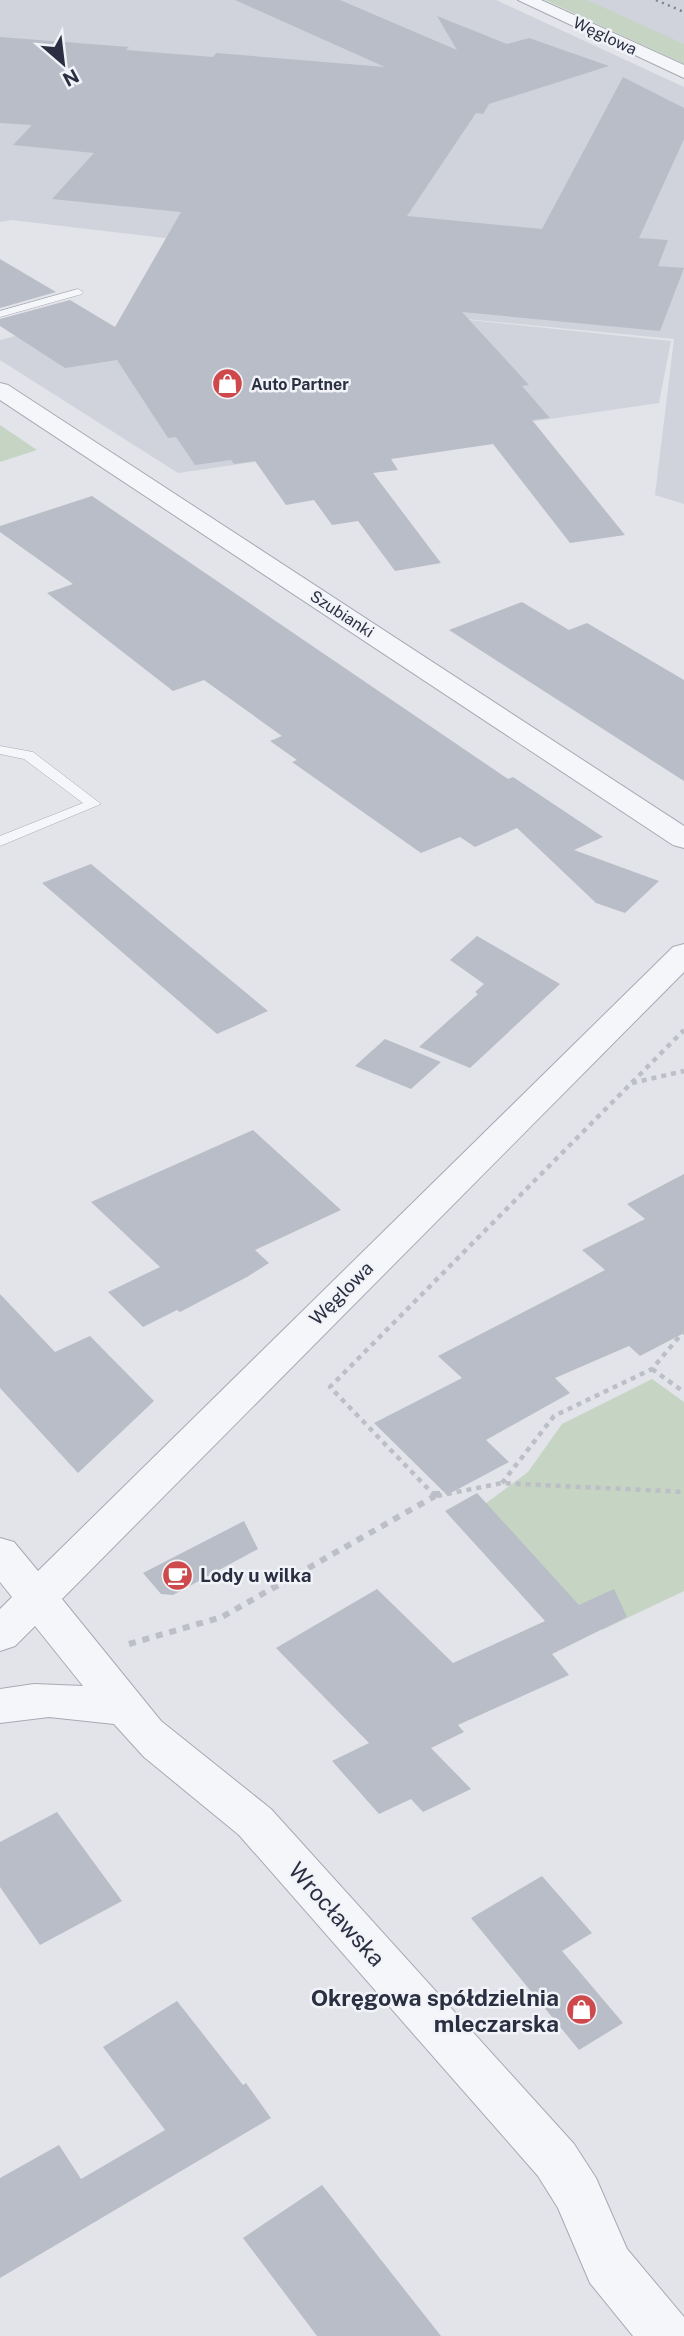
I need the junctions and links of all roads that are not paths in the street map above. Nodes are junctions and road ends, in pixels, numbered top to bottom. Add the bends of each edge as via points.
1 (527, 0) edge
2 (684, 72) edge
3 (78, 292) dead end
4 (0, 314) edge
5 (0, 390) edge
6 (0, 750) edge
7 (684, 839) edge
8 (0, 841) edge
9 (684, 954) edge
10 (0, 1553) edge
11 (37, 1595) junction
12 (0, 1635) edge
13 (0, 1706) edge
14 (126, 1709) junction
15 (666, 2336) edge

1 - 2 street, Węglowa
3 - 4 lane
5 - 7 street, Szubianki
6 - 8 lane via 28,755 94,804
9 - 11 street, Węglowa
10 - 11 street, Wrocławska
11 - 12 street, Węglowa
11 - 14 street, Wrocławska
13 - 14 street via 63,1698
14 - 15 street, Wrocławska via 171,1757 230,1798 255,1822 539,2139 568,2175 608,2266

